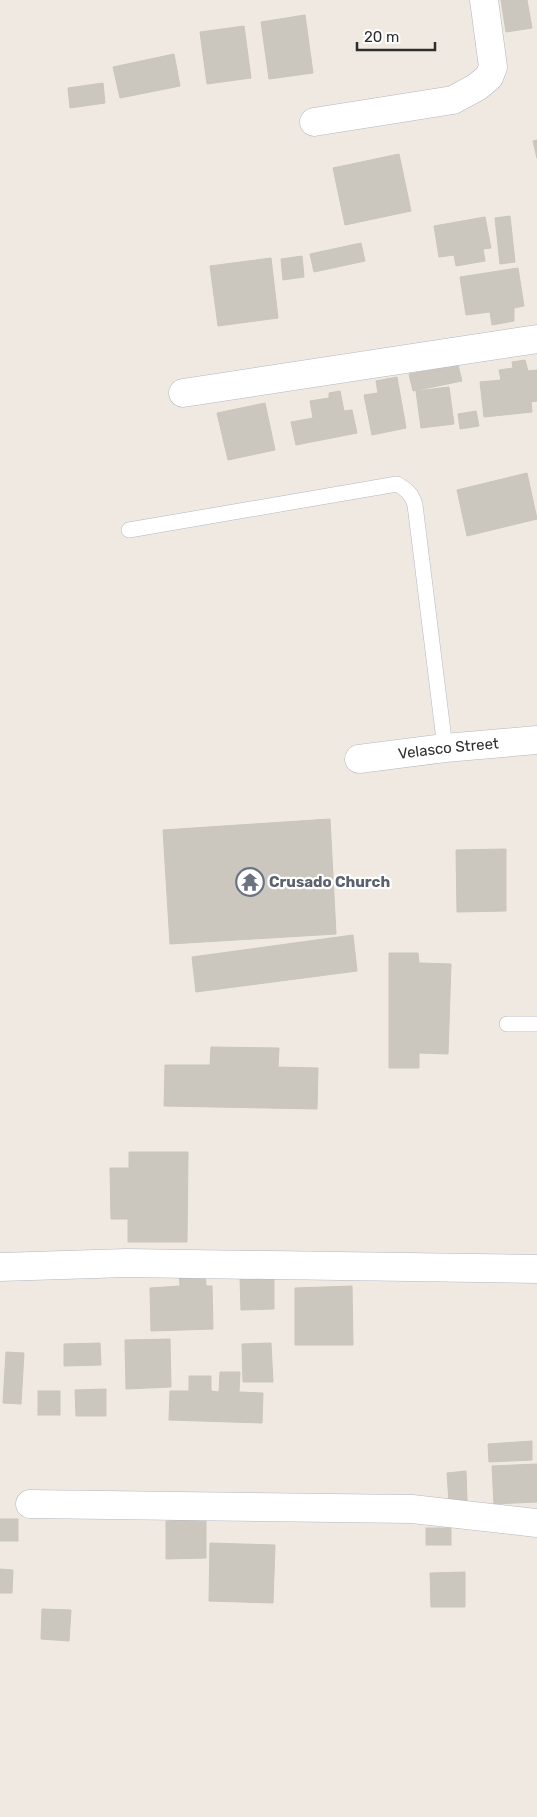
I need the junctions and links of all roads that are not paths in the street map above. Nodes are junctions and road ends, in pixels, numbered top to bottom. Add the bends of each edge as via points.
1 (484, 0) edge
2 (314, 122) dead end
3 (537, 339) edge
4 (183, 393) dead end
5 (130, 530) dead end
6 (537, 740) edge
7 (445, 748) junction
8 (359, 759) dead end
9 (507, 1024) dead end
10 (537, 1024) edge
11 (0, 1267) edge
12 (537, 1269) edge
13 (30, 1504) dead end
14 (537, 1524) edge

1 - 2 street via 493,67 489,77 477,87 453,100
3 - 4 street
5 - 7 lane via 397,484 402,487 412,496 415,505
6 - 7 street, Velasco Street
7 - 8 street, Velasco Street
9 - 10 lane
11 - 12 street via 126,1263
13 - 14 street via 412,1508

